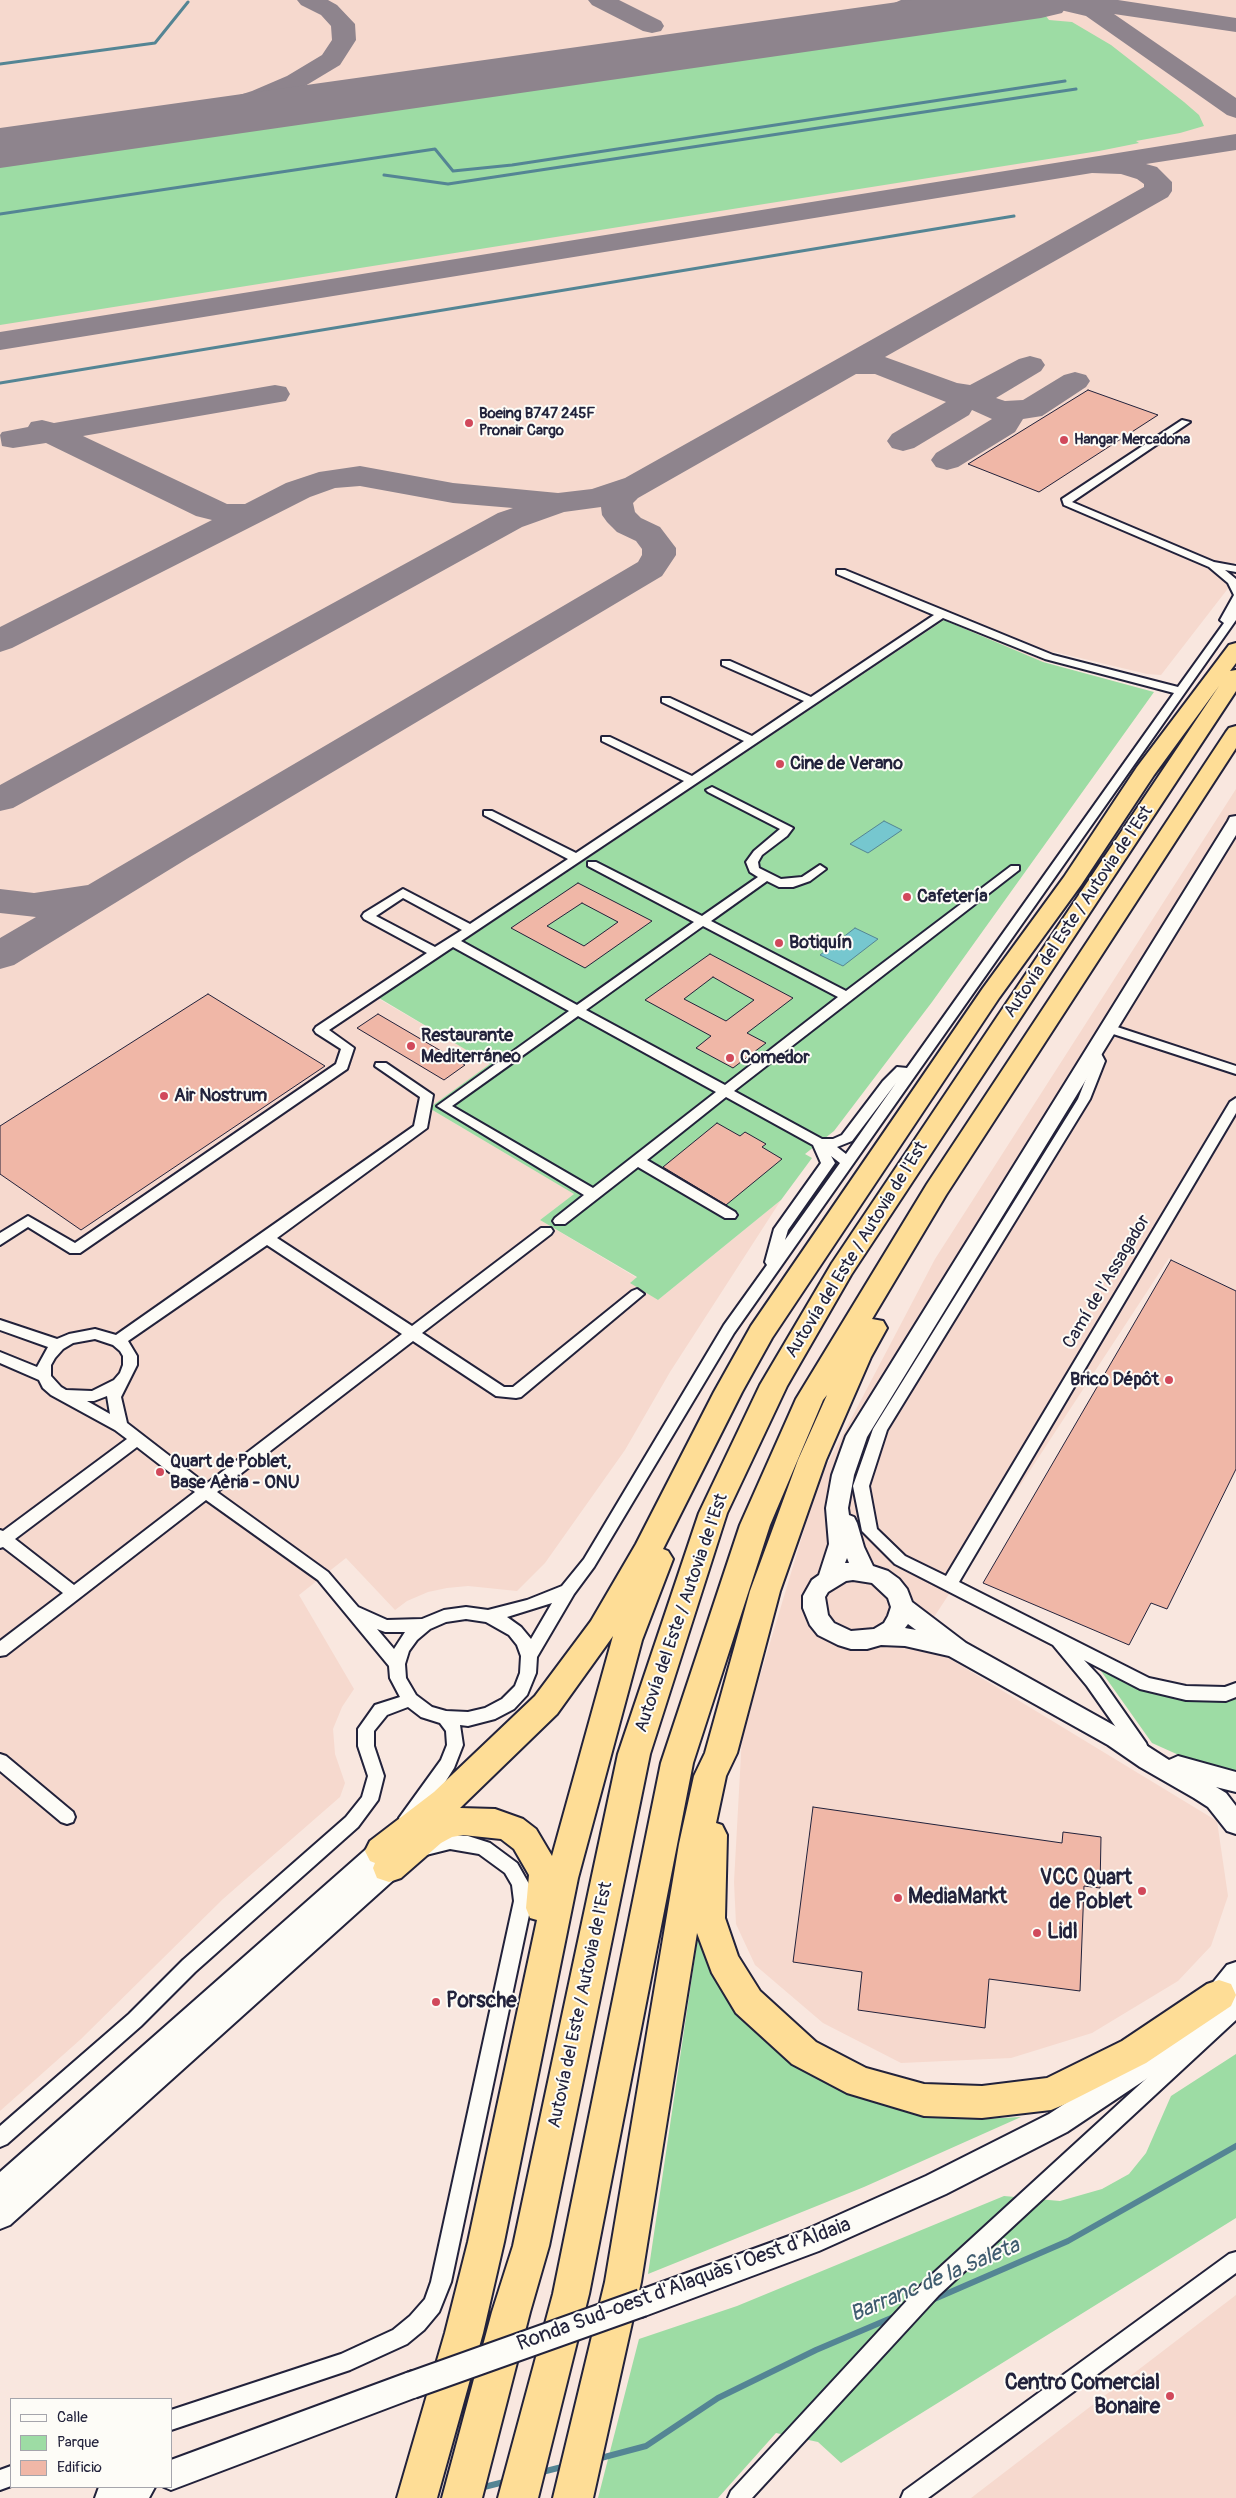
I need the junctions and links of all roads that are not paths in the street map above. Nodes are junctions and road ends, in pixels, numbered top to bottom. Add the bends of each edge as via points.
1 (1185, 422) dead end
2 (1212, 564) junction
3 (1231, 569) edge
4 (841, 572) dead end
5 (1236, 575) edge
6 (1236, 592) edge
7 (1236, 598) edge
8 (1236, 613) edge
9 (942, 614) junction
10 (1223, 648) edge
11 (726, 663) dead end
12 (1236, 676) edge
13 (1181, 691) junction
14 (666, 700) dead end
15 (812, 701) junction
16 (1236, 732) edge
17 (606, 739) dead end
18 (753, 741) junction
19 (693, 781) junction
20 (712, 790) dead end
21 (488, 813) dead end
22 (1236, 821) edge
23 (578, 859) junction
24 (592, 864) dead end
25 (1016, 868) dead end
26 (820, 869) dead end
27 (765, 877) junction
28 (704, 921) junction
29 (472, 930) junction
30 (454, 942) junction
31 (436, 953) junction
32 (847, 996) junction
33 (578, 1011) junction
34 (1108, 1028) junction
35 (932, 1040) junction
36 (1094, 1052) junction
37 (381, 1066) dead end
38 (1236, 1070) edge
39 (724, 1092) junction
40 (1236, 1102) edge
41 (989, 1112) junction
42 (819, 1143) junction
43 (637, 1160) junction
44 (846, 1162) junction
45 (594, 1195) junction
46 (730, 1215) dead end
47 (560, 1222) dead end
48 (546, 1231) dead end
49 (266, 1238) junction
50 (0, 1240) edge
51 (772, 1266) junction
52 (637, 1294) dead end
53 (0, 1325) edge
54 (413, 1334) junction
55 (118, 1341) junction
56 (58, 1346) junction
57 (0, 1357) edge
58 (44, 1376) junction
59 (119, 1384) junction
60 (66, 1395) junction
61 (120, 1426) junction
62 (138, 1439) junction
63 (698, 1453) junction
64 (842, 1475) junction
65 (205, 1491) junction
66 (1, 1539) edge
67 (866, 1572) junction
68 (830, 1578) junction
69 (949, 1585) junction
70 (568, 1590) junction
71 (73, 1593) junction
72 (902, 1607) junction
73 (355, 1612) junction
74 (488, 1616) junction
75 (424, 1624) junction
76 (881, 1636) junction
77 (1057, 1641) junction
78 (0, 1650) edge
79 (958, 1650) junction
80 (528, 1656) junction
81 (397, 1664) junction
82 (1231, 1692) edge
83 (410, 1700) junction
84 (446, 1718) junction
85 (1116, 1738) junction
86 (1140, 1748) junction
87 (721, 1753) junction
88 (0, 1761) edge
89 (1236, 1782) edge
90 (67, 1817) dead end
91 (1236, 1824) edge
92 (385, 1859) junction
93 (1232, 1996) edge
94 (511, 2128) junction
95 (0, 2138) edge
96 (0, 2190) edge
97 (0, 2216) edge
98 (1236, 2261) edge
99 (633, 2292) junction
100 (172, 2420) edge
101 (172, 2475) edge
102 (137, 2488) edge
103 (110, 2498) edge
104 (417, 2498) edge
105 (462, 2498) edge
106 (518, 2498) edge
107 (572, 2498) edge
108 (738, 2498) edge
109 (911, 2498) edge

1 - 2 street via 1067,499 1067,503
2 - 3 street
2 - 6 street via 1233,582
3 - 5 street
4 - 9 street
7 - 10 street
8 - 10 street
9 - 13 street via 1049,657
9 - 15 street
10 - 13 street
10 - 63 highway via 1072,880 991,993 761,1333
11 - 15 street
12 - 105 highway, Autovía del Este / Autovia de l'Est via 841,1270 774,1385 713,1513 634,1754 531,2246
13 - 35 street
14 - 18 street
15 - 18 street
16 - 41 highway, Autovía del Este / Autovia de l'Est
17 - 19 street
18 - 19 street
19 - 23 street
20 - 27 street via 787,828 752,862 754,870
21 - 23 street
22 - 34 street
23 - 29 street
24 - 28 street
25 - 32 street
26 - 27 street via 793,883 779,883
27 - 28 street
28 - 32 street
28 - 33 street
29 - 30 street
29 - 31 street via 403,893 368,916
30 - 31 street
30 - 33 street
31 - 50 street via 320,1030 348,1048 342,1066 75,1250 28,1221
32 - 39 street
33 - 39 street
33 - 45 street via 443,1106
34 - 36 street
34 - 38 street
35 - 42 street via 888,1084 848,1138 835,1143
35 - 44 street
36 - 64 street via 857,1436
36 - 69 street via 1099,1061 1084,1099 880,1429 860,1486 870,1531 900,1560
37 - 49 street via 427,1095 420,1128
39 - 42 street
39 - 43 street
40 - 69 street, Camí de l'Assagador
41 - 87 highway via 955,1193 856,1357 812,1460 765,1591
41 - 106 highway, Autovía del Este / Autovia de l'Est via 936,1190 810,1399 755,1525 677,1763 571,2294
42 - 44 street
42 - 51 street via 828,1163 781,1229
43 - 45 street
43 - 46 street
44 - 51 street
45 - 47 street
48 - 54 street
49 - 54 street
49 - 55 street
51 - 70 street via 729,1329 589,1563
52 - 54 street via 516,1393 501,1392
53 - 56 street
54 - 65 street
55 - 56 street via 95,1334 69,1339
55 - 59 street via 130,1356 130,1365
56 - 58 street via 46,1360
57 - 58 street
58 - 60 street via 56,1391
59 - 60 street via 94,1396
59 - 61 street via 114,1397
60 - 61 street
61 - 62 street
62 - 65 street
62 - 66 street
63 - 92 highway via 648,1550 602,1629 546,1704
63 - 94 highway via 627,1640 601,1731 562,1878
64 - 67 street via 846,1520 853,1547
64 - 68 street via 837,1508 840,1544
65 - 71 street
65 - 73 street via 323,1576
66 - 71 street
67 - 68 street via 840,1573
67 - 72 street via 891,1585 899,1595
68 - 76 street via 814,1596 814,1608 826,1629 851,1640
69 - 77 street
70 - 74 street via 530,1605
70 - 80 street
71 - 78 street
72 - 76 street via 900,1618
72 - 79 street
73 - 75 street via 385,1626
73 - 81 street
74 - 75 street via 466,1613 444,1616
74 - 80 street via 515,1631 524,1642
75 - 81 street via 402,1649
76 - 79 street via 905,1637
77 - 82 street via 1146,1684 1186,1694
77 - 86 street via 1093,1681
79 - 85 street
80 - 84 street via 528,1673 521,1690 508,1704 482,1716
81 - 83 street via 398,1678
83 - 84 street via 427,1712
83 - 95 street via 381,1710 366,1729 366,1746 376,1776 370,1800 352,1822
84 - 92 street via 454,1730 455,1745 448,1763
85 - 86 street
85 - 91 street via 1217,1800
86 - 89 street via 1181,1768
87 - 93 highway via 721,1778 710,1845 708,1918 724,1962 748,2002 804,2053 859,2082 924,2100 982,2102 1051,2094 1134,2052
87 - 99 highway via 710,1776 695,1844
88 - 90 street
92 - 94 highway via 446,1825 463,1821 495,1823 512,1829 525,1839 540,1863 546,1892 507,2086
92 - 96 street
92 - 97 street
92 - 100 street via 434,1845 468,1843 484,1848 512,1868 520,1884 523,1901 441,2282 426,2314 400,2337 343,2363
93 - 99 street, Ronda Sud-oest d'Alaquàs i Oest d'Aldaia via 1173,2046 1058,2123 944,2181 810,2242
93 - 108 street via 1094,2141 932,2288
94 - 104 highway via 464,2333
98 - 109 street
99 - 101 street, Ronda Sud-oest d'Alaquàs i Oest d'Aldaia, bridge via 412,2385
99 - 107 highway
102 - 103 street

